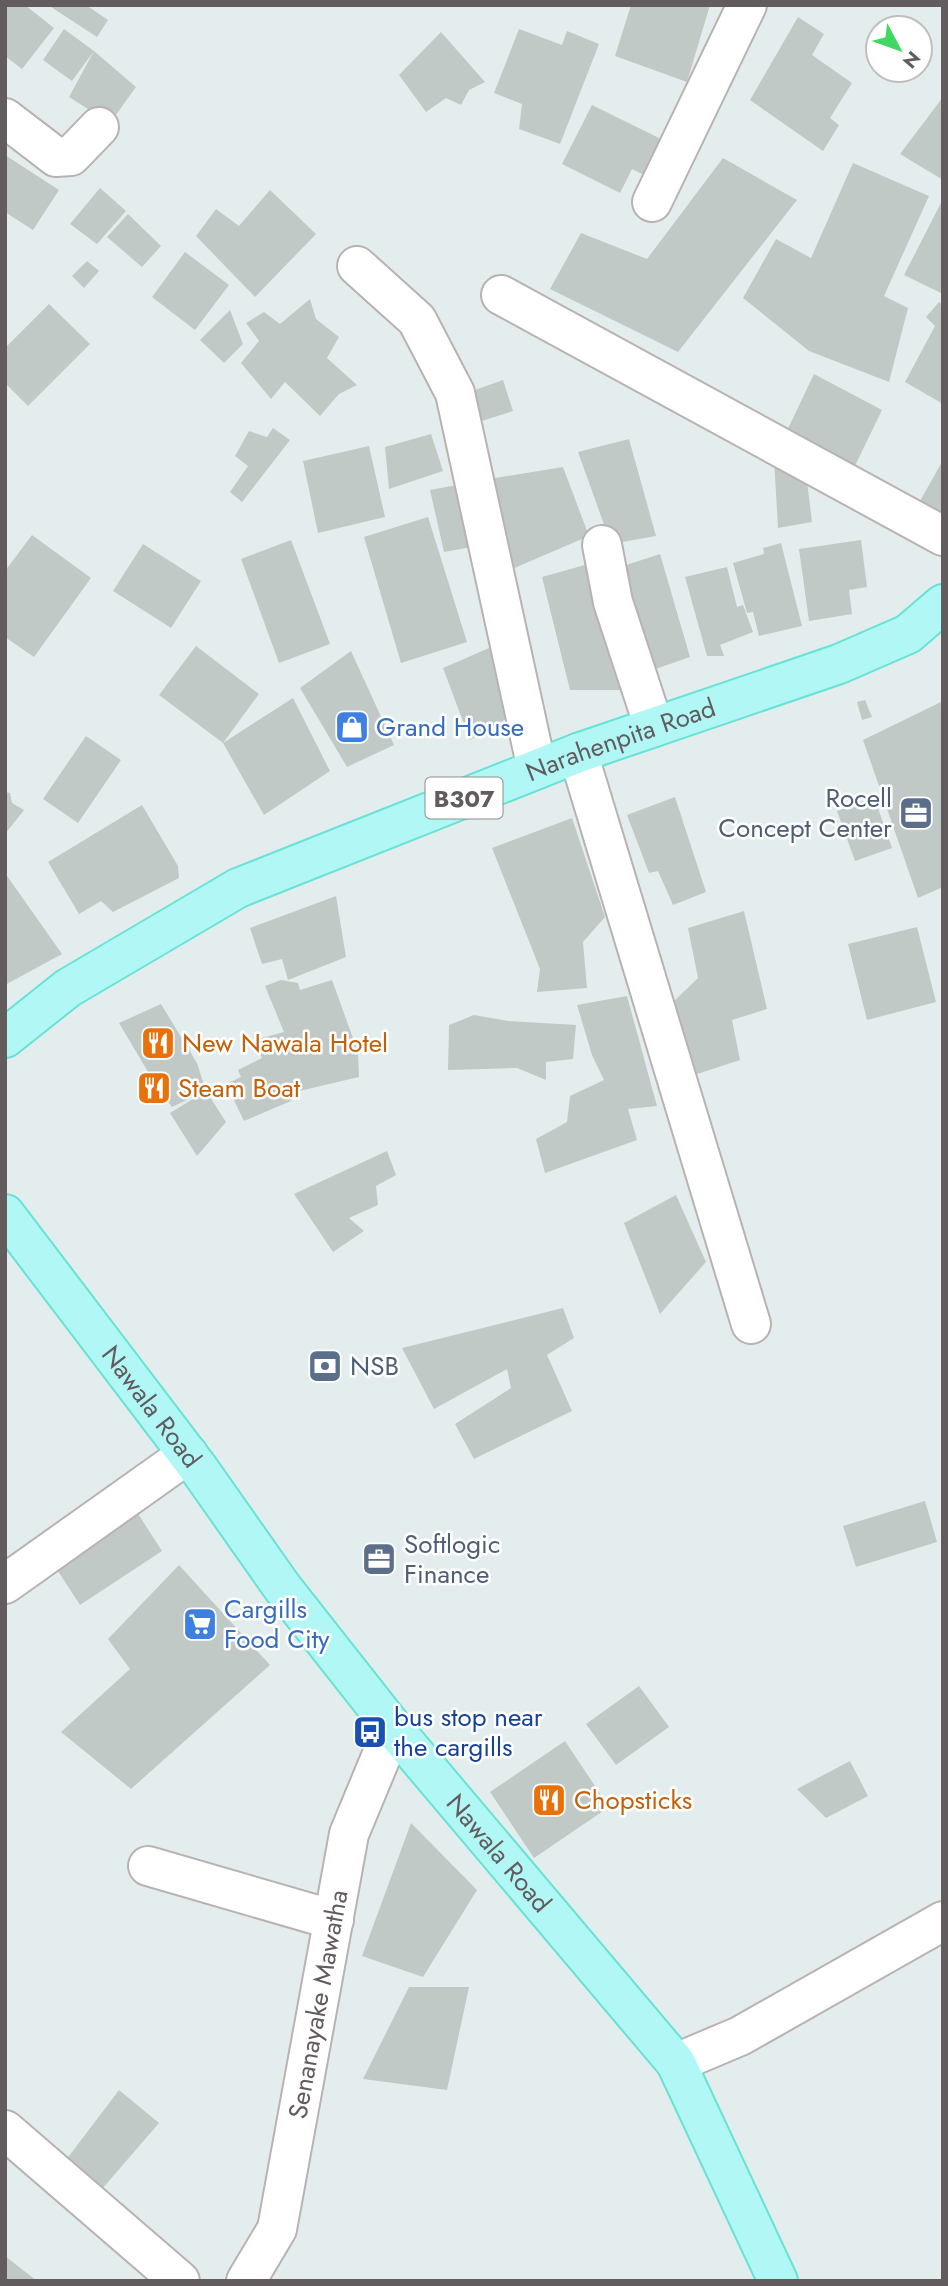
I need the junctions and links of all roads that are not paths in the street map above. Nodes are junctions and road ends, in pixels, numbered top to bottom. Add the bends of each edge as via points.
1 (747, 5) edge
2 (5, 118) edge
3 (99, 127) dead end
4 (652, 202) dead end
5 (357, 266) dead end
6 (502, 295) dead end
7 (943, 536) edge
8 (602, 545) dead end
9 (943, 604) edge
10 (654, 727) junction
11 (578, 753) junction
12 (537, 769) junction
13 (5, 1038) edge
14 (5, 1214) edge
15 (751, 1324) dead end
16 (188, 1454) junction
17 (5, 1584) edge
18 (393, 1728) junction
19 (148, 1866) dead end
20 (334, 1920) junction
21 (943, 1921) edge
22 (676, 2063) junction
23 (5, 2130) edge
24 (180, 2281) edge
25 (246, 2281) edge
26 (778, 2281) edge

1 - 4 street
2 - 3 street via 56,157 71,156
5 - 12 street via 417,320 455,393
6 - 7 street
8 - 10 street via 613,603
9 - 10 main road, Narahenpita Road / B307 via 908,634 839,664
10 - 11 main road, Narahenpita Road / B307
11 - 12 main road, Narahenpita Road / B307
11 - 15 street
12 - 13 main road, Narahenpita Road / B307 via 238,888 68,988
14 - 16 main road, Nawala Road
16 - 17 street
16 - 18 main road, Nawala Road via 282,1587
18 - 20 street, Senanayake Mawatha via 349,1834
18 - 22 main road, Nawala Road
19 - 20 street
20 - 25 street, Senanayake Mawatha via 277,2228
21 - 22 street via 740,2036
22 - 26 main road, Nawala Road
23 - 24 street

